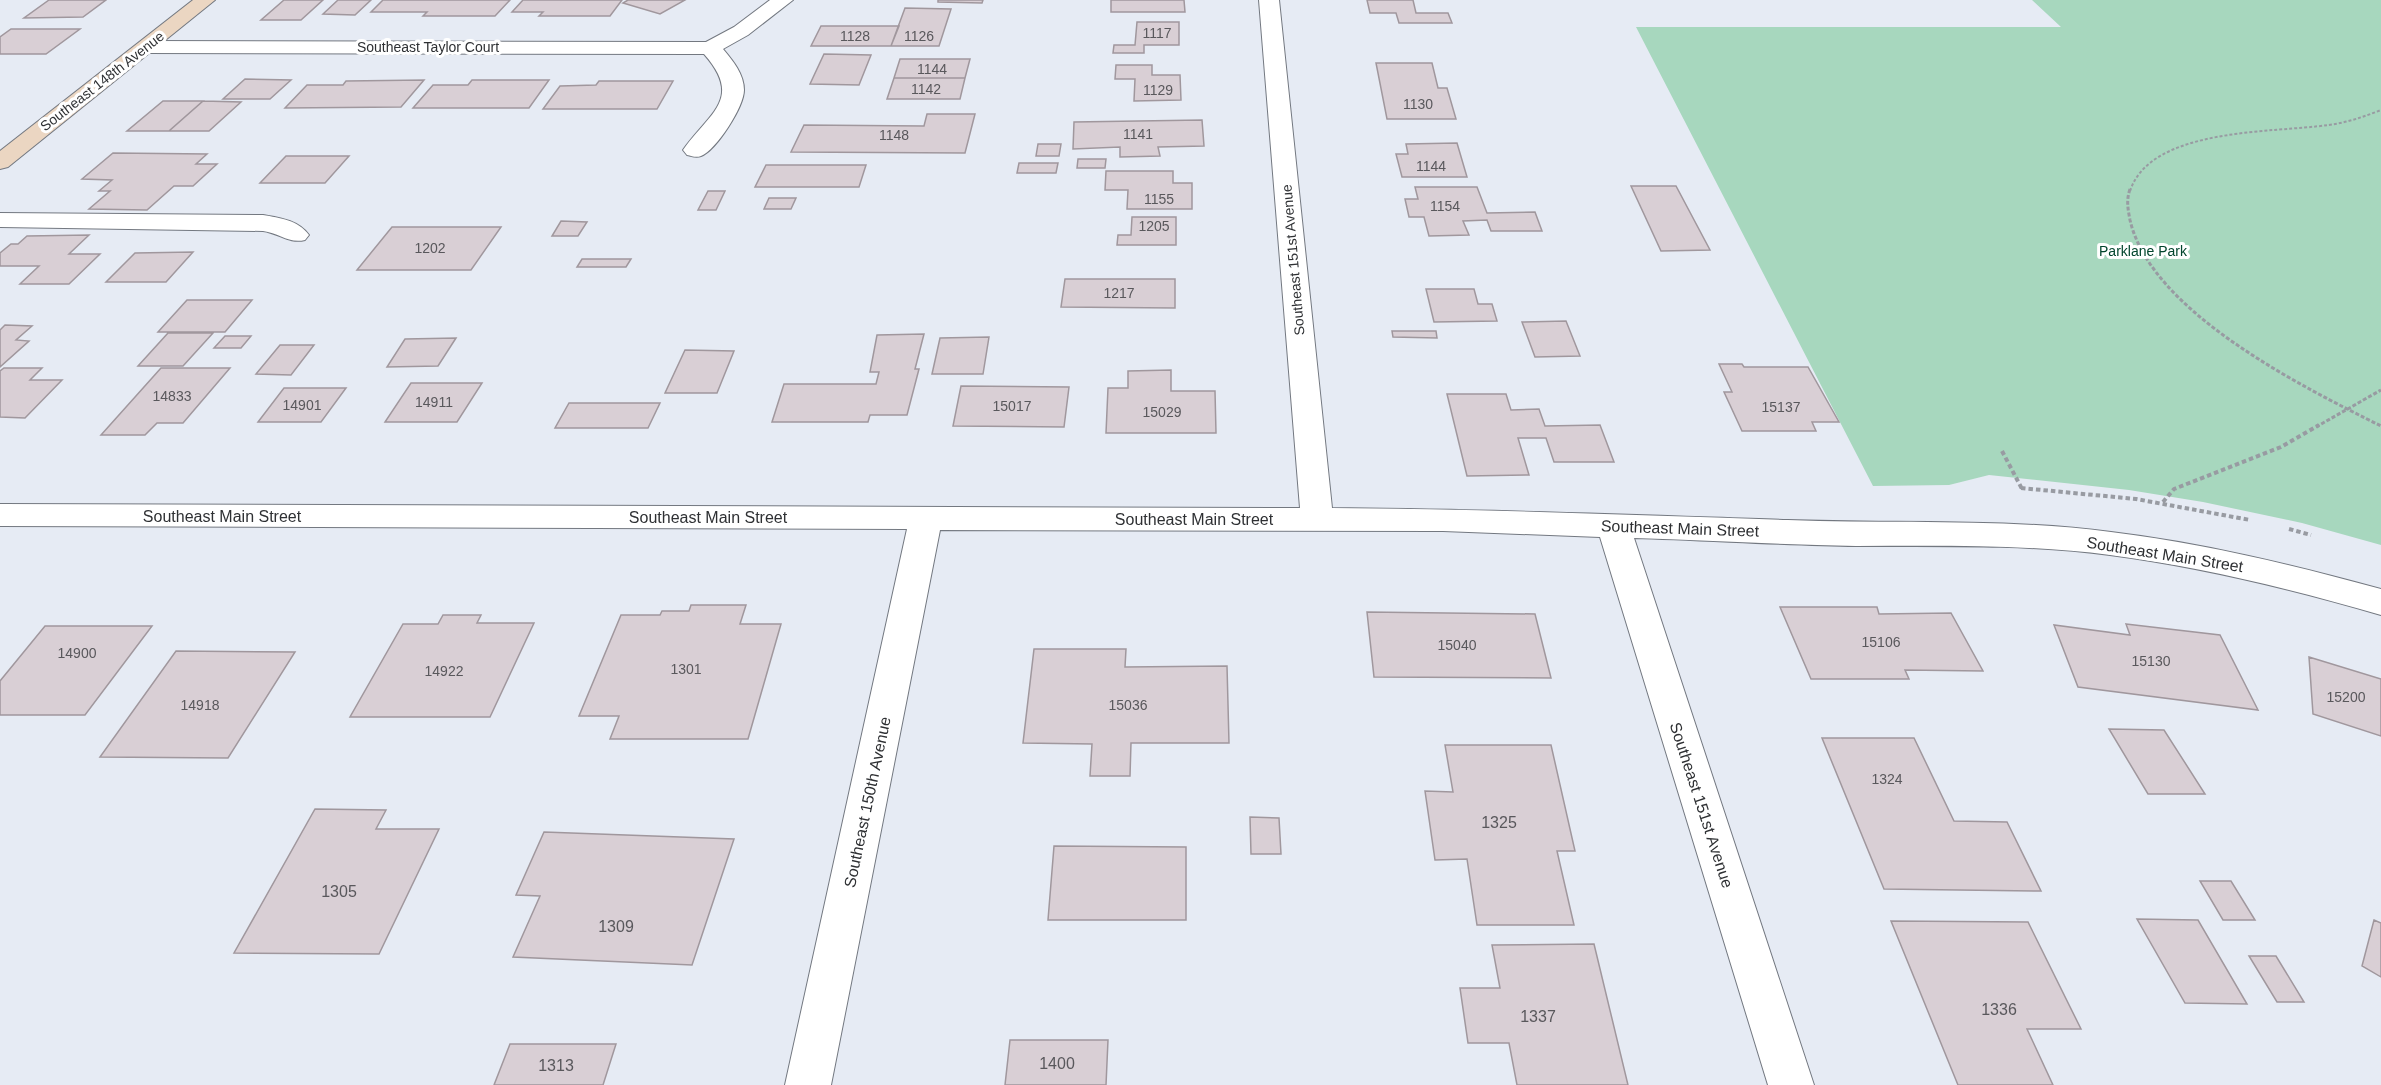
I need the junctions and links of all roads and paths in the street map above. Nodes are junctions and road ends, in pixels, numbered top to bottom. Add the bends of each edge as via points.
1 (205, 0) edge
2 (783, 0) edge
3 (1269, 0) edge
4 (146, 46) junction
5 (710, 48) junction
6 (2381, 110) edge
7 (695, 150) dead end
8 (0, 162) edge
9 (0, 220) edge
10 (296, 235) dead end
11 (2381, 390) edge
12 (2348, 410) junction
13 (2381, 426) edge
14 (0, 515) edge
15 (926, 518) junction
16 (1317, 519) junction
17 (1613, 525) junction
18 (2180, 554) junction
19 (2381, 602) edge
20 (808, 1085) edge
21 (1791, 1085) edge

1 - 4 main road, Southeast 148th Avenue
2 - 5 street
3 - 16 street, Southeast 151st Avenue
4 - 5 street, Southeast Taylor Court
4 - 8 main road, Southeast 148th Avenue
5 - 7 street via 729,71 735,92 726,116
6 - 12 path via 2329,126 2199,140 2151,162 2135,177 2127,195 2132,235 2162,281 2254,356
9 - 10 street via 263,223 281,226
11 - 12 path
12 - 13 path
12 - 18 path via 2281,447 2174,489 2163,502
14 - 15 street, Southeast Main Street
15 - 16 street, Southeast Main Street
15 - 20 street, Southeast 150th Avenue
16 - 17 street, Southeast Main Street
17 - 18 street, Southeast Main Street via 1856,534 1998,534 2109,543
17 - 21 street, Southeast 151st Avenue
18 - 19 street, Southeast Main Street via 2307,581

